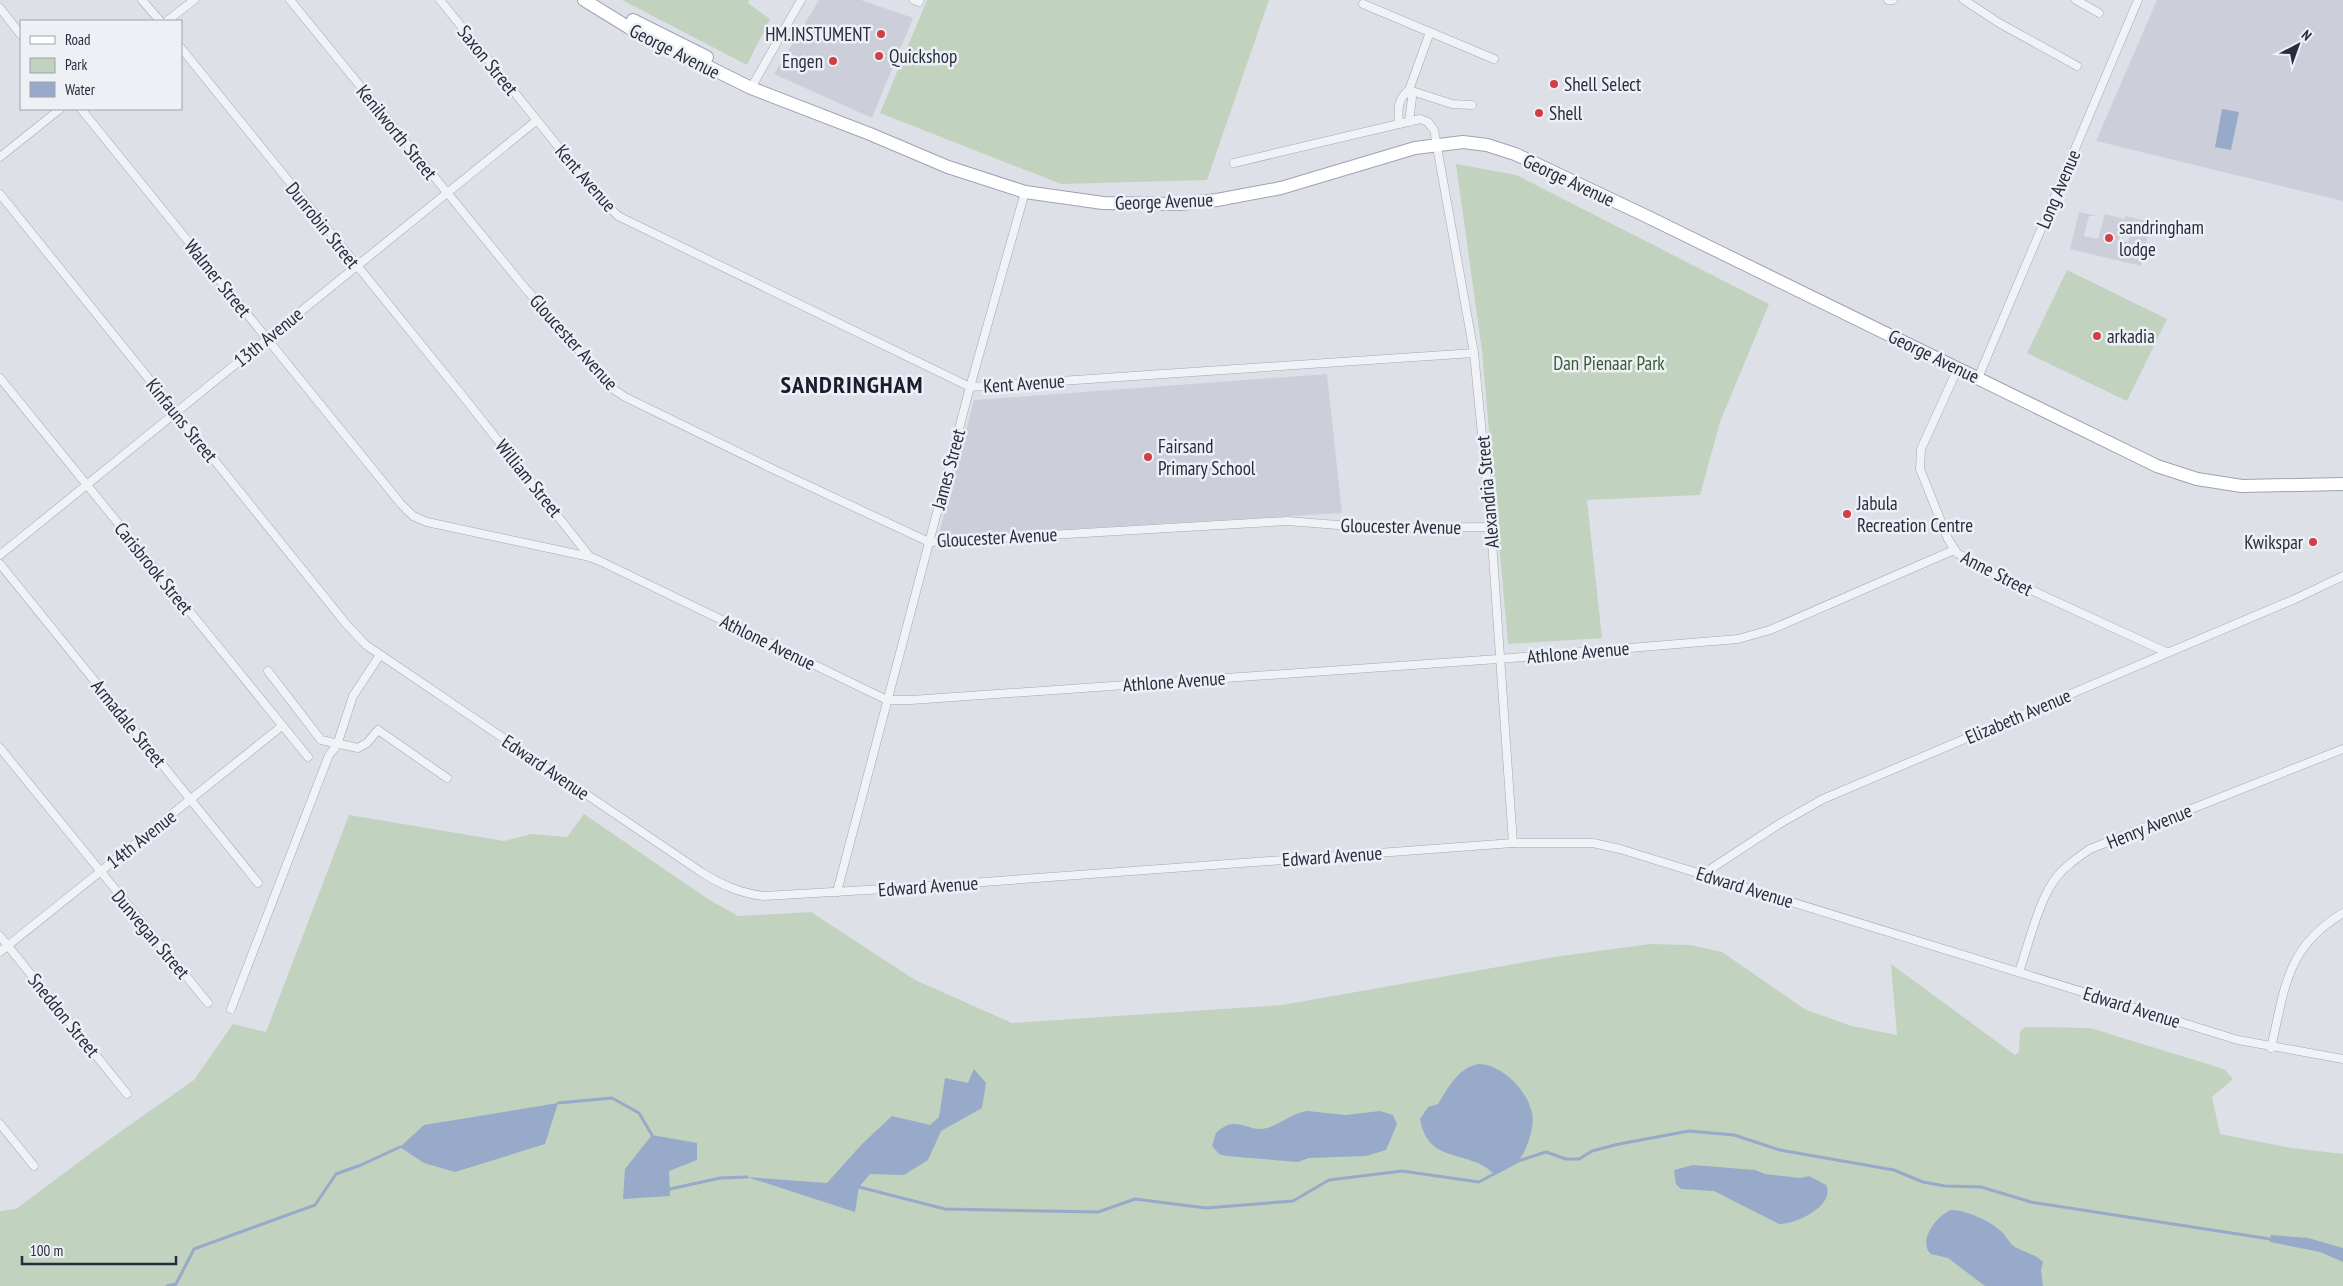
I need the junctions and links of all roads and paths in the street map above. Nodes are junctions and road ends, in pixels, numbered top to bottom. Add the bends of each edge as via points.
1 (142, 0) edge
2 (194, 0) edge
3 (290, 0) edge
4 (440, 0) edge
5 (801, 0) edge
6 (1888, 0) edge
7 (1893, 0) edge
8 (1964, 0) edge
9 (2076, 0) edge
10 (2138, 0) edge
11 (591, 1) edge
12 (1363, 4) dead end
13 (0, 8) edge
14 (2100, 13) dead end
15 (159, 20) edge
16 (168, 20) edge
17 (1430, 32) junction
18 (20, 34) edge
19 (182, 49) edge
20 (1494, 59) dead end
21 (2078, 66) dead end
22 (756, 87) junction
23 (1409, 90) junction
24 (1472, 105) dead end
25 (59, 110) edge
26 (82, 110) edge
27 (536, 121) junction
28 (1409, 122) junction
29 (1399, 124) junction
30 (1437, 144) junction
31 (0, 157) edge
32 (1234, 163) dead end
33 (1025, 192) junction
34 (446, 193) junction
35 (0, 194) edge
36 (505, 263) joint
37 (356, 266) junction
38 (266, 338) junction
39 (1474, 353) junction
40 (1958, 368) junction
41 (0, 378) edge
42 (1978, 378) junction
43 (970, 387) junction
44 (466, 400) joint
45 (176, 412) junction
46 (86, 484) junction
47 (2343, 484) edge
48 (413, 516) joint
49 (1491, 527) junction
50 (929, 542) junction
51 (1954, 550) junction
52 (0, 555) edge
53 (590, 557) junction
54 (0, 564) edge
55 (2343, 576) edge
56 (366, 645) joint
57 (2166, 652) junction
58 (380, 656) junction
59 (1498, 659) junction
60 (268, 671) dead end
61 (886, 700) junction
62 (282, 726) junction
63 (337, 745) junction
64 (0, 748) edge
65 (2343, 749) edge
66 (308, 757) dead end
67 (447, 778) dead end
68 (191, 799) junction
69 (1513, 843) junction
70 (99, 871) junction
71 (1702, 874) junction
72 (258, 883) dead end
73 (837, 892) junction
74 (2343, 913) edge
75 (0, 936) edge
76 (8, 946) junction
77 (0, 952) edge
78 (2019, 972) junction
79 (208, 1003) dead end
80 (231, 1009) dead end
81 (2272, 1048) junction
82 (2343, 1059) edge
83 (127, 1094) dead end
84 (0, 1124) edge
85 (34, 1166) dead end

1 - 15 street
2 - 16 street
3 - 34 street, Kenilworth Street
4 - 27 street, Saxon Street
5 - 22 street
6 - 7 street
8 - 21 street
9 - 14 street
10 - 42 street, Long Avenue
11 - 22 main road, George Avenue via 649,38
12 - 17 street
13 - 18 street
17 - 20 street
17 - 23 street
19 - 37 street, Dunrobin Street
22 - 33 main road, George Avenue via 948,167
23 - 24 street via 1441,102
23 - 28 street via 1412,98
23 - 29 street via 1402,95 1398,105
25 - 31 street
26 - 38 street, Walmer Street
27 - 34 street, 13th Avenue
27 - 43 street, Kent Avenue via 618,216
28 - 29 street
28 - 30 street, Alexandria Street via 1420,119 1428,122 1434,130
29 - 32 street
30 - 33 main road, George Avenue via 1281,188 1217,200 1180,204 1103,203
30 - 39 street, Alexandria Street
30 - 40 main road, George Avenue via 1463,142 1487,145 1515,154
33 - 43 street, James Street
34 - 36 street, Kenilworth Street
34 - 37 street, 13th Avenue
35 - 45 street, Kinfauns Street
36 - 50 street, Gloucester Avenue via 604,380 625,397
37 - 38 street, 13th Avenue
37 - 44 street, Dunrobin Street
38 - 45 street, 13th Avenue
38 - 48 street, Walmer Street
39 - 43 street, Kent Avenue
39 - 49 street, Alexandria Street
40 - 42 main road, George Avenue
40 - 51 street, Anne Street via 1919,460 1922,475
41 - 46 street, Carisbrook Street
42 - 47 main road, George Avenue via 2120,450 2178,474 2242,486
43 - 50 street, James Street
44 - 53 street, William Street
45 - 46 street, 13th Avenue
45 - 56 street, Kinfauns Street
46 - 52 street, 13th Avenue
46 - 62 street, Carisbrook Street
48 - 53 street, Athlone Avenue via 427,522
49 - 50 street, Gloucester Avenue via 1376,528 1287,521
49 - 59 street, Alexandria Street
50 - 61 street, James Street
51 - 57 street, Anne Street via 1983,568
51 - 59 street, Athlone Avenue via 1748,637
53 - 61 street, Athlone Avenue
54 - 68 street, Armadale Street
55 - 57 street, Elizabeth Avenue
56 - 58 street, Edward Avenue
57 - 71 street, Elizabeth Avenue via 1823,799
58 - 63 street via 353,696
58 - 73 street, Edward Avenue via 729,888 764,896
59 - 61 street, Athlone Avenue
59 - 69 street, Alexandria Street
60 - 63 street via 321,740
61 - 73 street, James Street
62 - 66 street, Carisbrook Street
62 - 68 street, 14th Avenue
63 - 67 street via 362,747 378,730
63 - 80 street via 328,755
64 - 70 street, Dunvegan Street
65 - 78 street, Henry Avenue via 2081,855 2062,872 2046,894
68 - 70 street, 14th Avenue
68 - 72 street, Armadale Street
69 - 71 street, Edward Avenue via 1593,843
69 - 73 street, Edward Avenue
70 - 76 street, 14th Avenue
70 - 79 street, Dunvegan Street
71 - 78 street, Edward Avenue
74 - 81 street via 2318,931 2288,973
75 - 76 street, Sneddon Street
76 - 77 street, 14th Avenue
76 - 83 street, Sneddon Street
78 - 81 street, Edward Avenue
81 - 82 street, Edward Avenue
84 - 85 street

